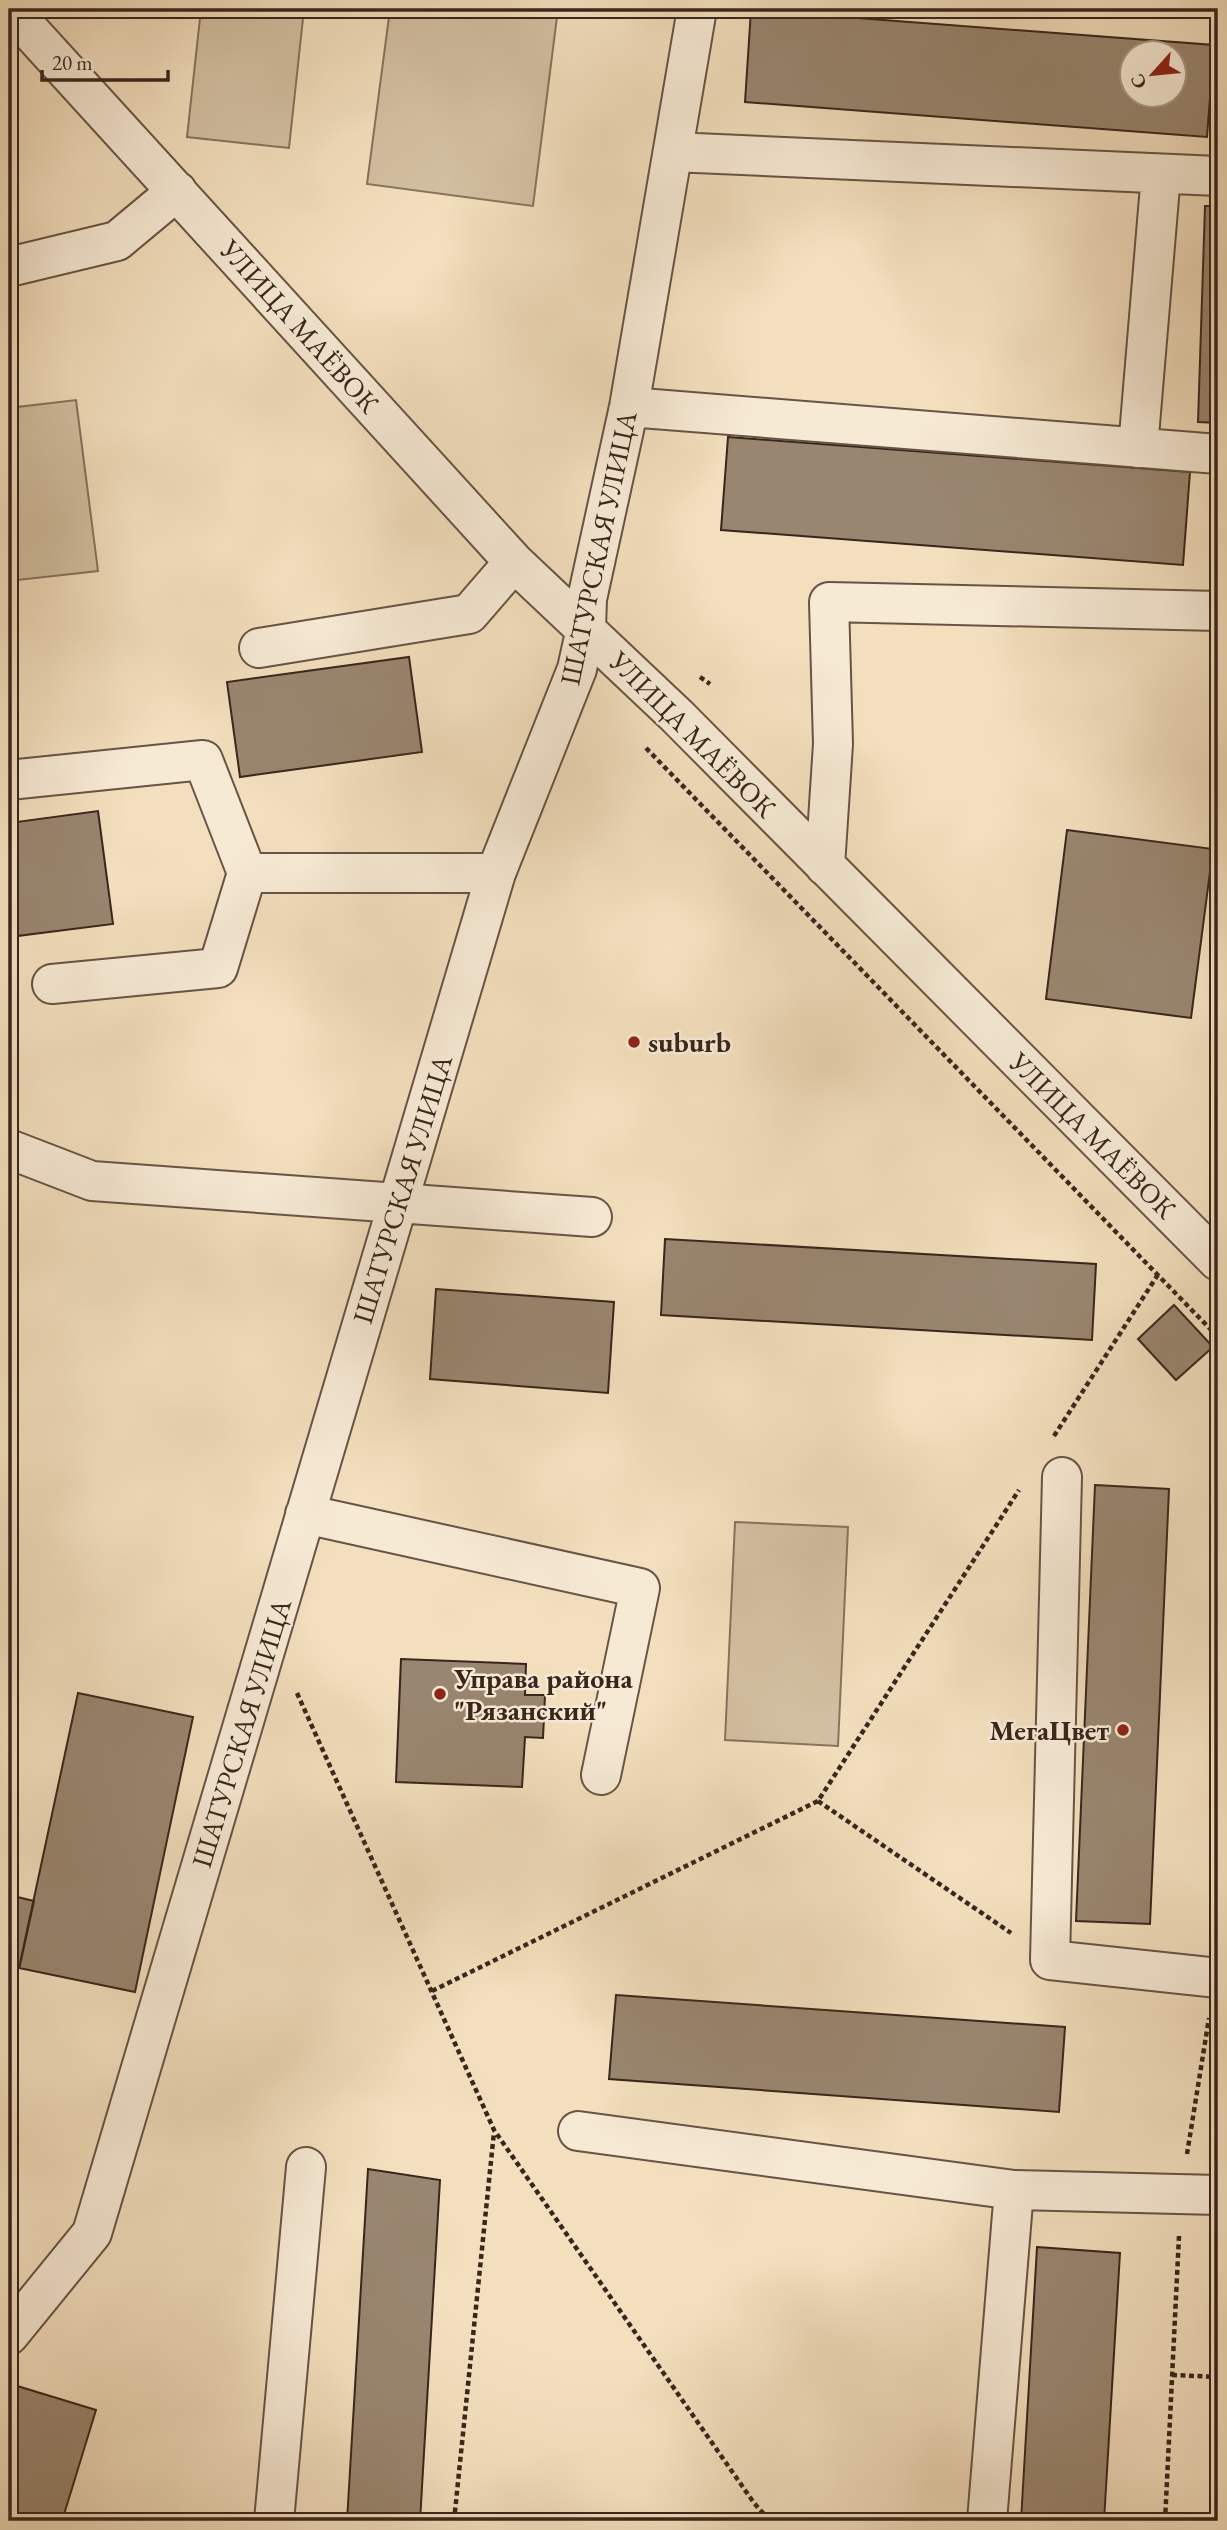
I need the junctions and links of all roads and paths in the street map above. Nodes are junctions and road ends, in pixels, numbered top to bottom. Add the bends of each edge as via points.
1 (10, 9) edge
2 (697, 9) edge
3 (673, 152) junction
4 (1161, 174) junction
5 (1218, 176) edge
6 (177, 191) junction
7 (9, 267) edge
8 (629, 407) junction
9 (1138, 448) junction
10 (1218, 454) edge
11 (514, 562) junction
12 (1218, 611) edge
13 (586, 628) junction
14 (259, 648) dead end
15 (9, 780) edge
16 (825, 866) junction
17 (247, 873) junction
18 (496, 873) junction
19 (52, 984) dead end
20 (9, 1149) edge
21 (397, 1205) junction
22 (592, 1217) dead end
23 (1218, 1261) edge
24 (1159, 1273) dead end
25 (1053, 1437) dead end
26 (1062, 1478) dead end
27 (1023, 1484) dead end
28 (306, 1514) junction
29 (270, 1634) junction
30 (601, 1775) dead end
31 (818, 1801) junction
32 (1049, 1960) junction
33 (1218, 1978) edge
34 (432, 1991) junction
35 (494, 2130) junction
36 (578, 2131) dead end
37 (306, 2167) dead end
38 (1014, 2190) junction
39 (1218, 2195) edge
40 (23, 2296) edge
41 (9, 2335) edge
42 (1172, 2375) dead end
43 (1218, 2377) edge
44 (274, 2521) edge
45 (454, 2521) edge
46 (770, 2521) edge
47 (987, 2521) edge

1 - 6 street, УЛИЦА МАЁВОК
2 - 3 street, ШАТУРСКАЯ УЛИЦА
3 - 4 street
3 - 8 street, ШАТУРСКАЯ УЛИЦА
4 - 5 street
4 - 9 street
6 - 7 street via 117,241
6 - 11 street, УЛИЦА МАЁВОК
8 - 9 street
8 - 13 street, ШАТУРСКАЯ УЛИЦА via 587,599
9 - 10 street
11 - 13 street, УЛИЦА МАЁВОК
11 - 14 street via 469,614
12 - 16 street via 829,602 833,744
13 - 16 street, УЛИЦА МАЁВОК
13 - 18 street, ШАТУРСКАЯ УЛИЦА via 577,670
15 - 17 street via 203,760
16 - 23 street, УЛИЦА МАЁВОК
17 - 18 street
17 - 19 street via 218,968
18 - 21 street, ШАТУРСКАЯ УЛИЦА
20 - 21 street via 92,1181
21 - 22 street
21 - 28 street, ШАТУРСКАЯ УЛИЦА
24 - 25 path
26 - 32 street
27 - 31 path
28 - 29 street, ШАТУРСКАЯ УЛИЦА
28 - 30 street via 640,1588
29 - 34 path
29 - 40 street, ШАТУРСКАЯ УЛИЦА via 92,2233
31 - 32 path
31 - 34 path
32 - 33 street
34 - 35 path
35 - 45 path
35 - 46 path
36 - 38 street
37 - 44 street
38 - 39 street
38 - 47 street
40 - 41 street, ШАТУРСКАЯ УЛИЦА
42 - 43 path

